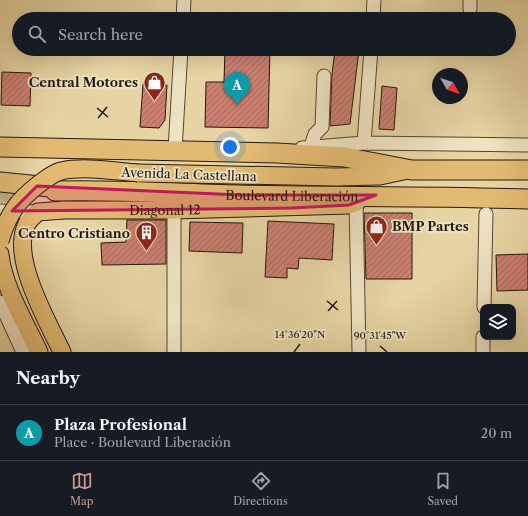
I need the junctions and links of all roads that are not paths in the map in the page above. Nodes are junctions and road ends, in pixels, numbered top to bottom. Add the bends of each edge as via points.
1 (184, 0) edge
2 (374, 0) edge
3 (183, 12) edge
4 (373, 12) edge
5 (181, 56) edge
6 (370, 56) edge
7 (324, 76) dead end
8 (322, 126) junction
9 (364, 143) junction
10 (327, 145) junction
11 (528, 145) edge
12 (311, 146) junction
13 (0, 147) edge
14 (175, 150) junction
15 (277, 153) junction
16 (412, 170) junction
17 (528, 170) edge
18 (0, 182) edge
19 (86, 190) junction
20 (55, 191) tunnel mouth
21 (376, 195) junction
22 (528, 199) edge
23 (356, 202) junction
24 (174, 210) junction
25 (0, 211) edge
26 (38, 212) junction
27 (486, 214) dead end
28 (26, 225) junction
29 (0, 241) edge
30 (0, 254) edge
31 (0, 302) edge
32 (484, 304) edge
33 (483, 340) edge
34 (23, 352) edge
35 (39, 352) edge
36 (62, 352) edge
37 (174, 352) edge
38 (359, 352) edge
39 (483, 352) edge

1 - 3 street
2 - 4 street
5 - 14 street
6 - 9 street
7 - 8 street
8 - 10 street
8 - 12 street via 314,134
9 - 10 street
9 - 11 street
10 - 12 street
12 - 15 street
13 - 14 highway
14 - 15 highway
15 - 16 highway via 344,157
16 - 17 highway
16 - 29 main road, Avenida La Castellana, bridge via 380,176 336,177 138,173 75,169 59,172 26,194 14,207
18 - 19 highway
19 - 20 highway, Boulevard Liberación
19 - 21 highway, Boulevard Liberación via 240,195
21 - 22 highway, Boulevard Liberación
21 - 23 main road, Diagonal 12
23 - 24 main road, Diagonal 12 via 349,205 292,208
23 - 38 street
24 - 26 main road, Diagonal 12
24 - 37 street
25 - 26 street, Diagonal 12
26 - 28 main road
27 - 32 street
28 - 29 main road
28 - 36 main road via 25,267
30 - 35 main road via 8,284
31 - 34 street
33 - 39 street

